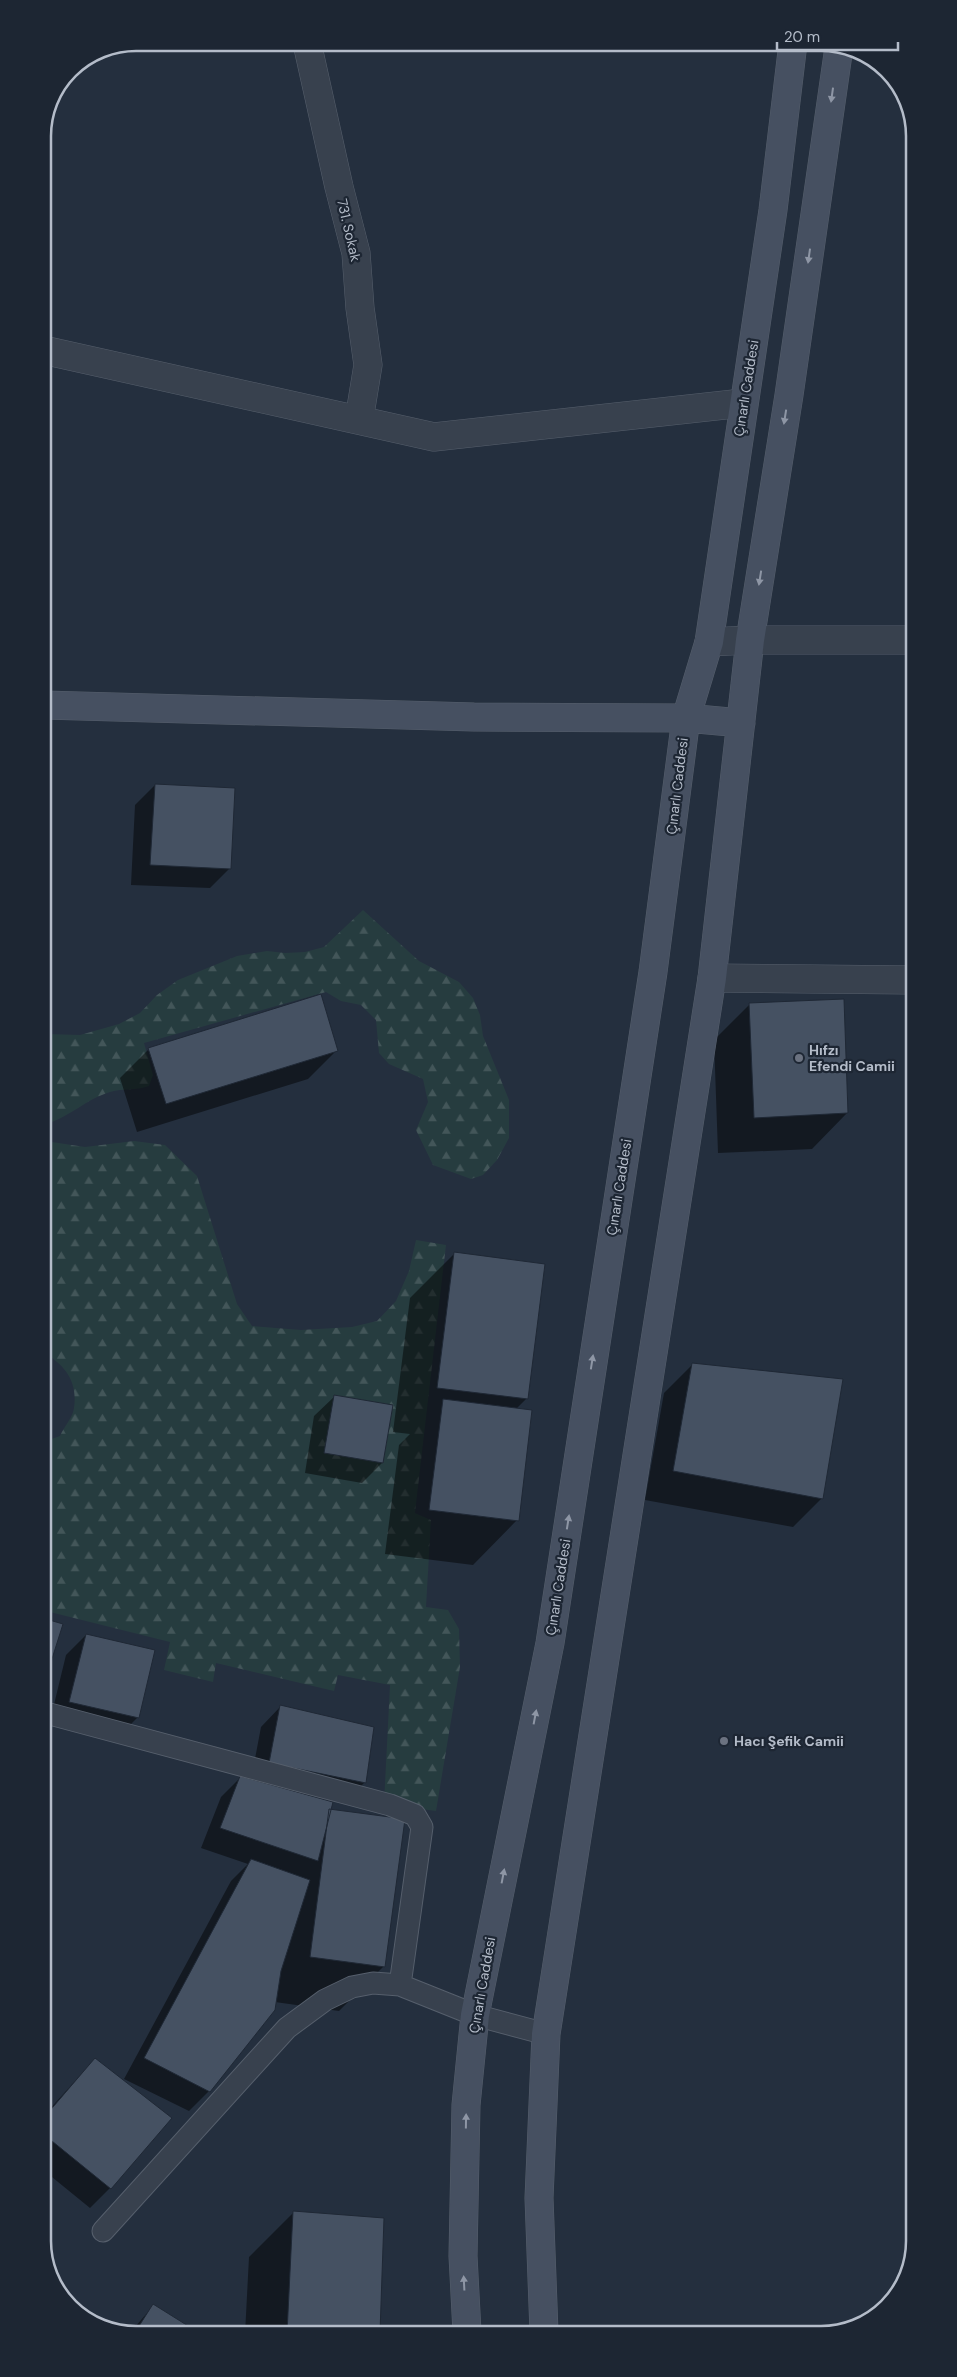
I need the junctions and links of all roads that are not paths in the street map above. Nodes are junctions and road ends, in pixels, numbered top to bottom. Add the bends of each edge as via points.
1 (309, 51) edge
2 (792, 51) edge
3 (838, 53) edge
4 (51, 352) edge
5 (743, 403) junction
6 (359, 420) junction
7 (750, 640) junction
8 (906, 640) edge
9 (709, 642) junction
10 (51, 705) edge
11 (686, 718) junction
12 (741, 723) junction
13 (712, 978) junction
14 (906, 980) edge
15 (51, 1714) edge
16 (400, 1985) junction
17 (475, 2015) junction
18 (546, 2034) junction
19 (103, 2231) dead end
20 (467, 2326) edge
21 (544, 2326) edge

1 - 6 street, 731. Sokak via 356,253 368,365
2 - 5 street, Çınarlı Caddesi via 773,210
3 -> 7 street
4 - 6 street
5 - 6 street via 434,437
5 - 9 street, Çınarlı Caddesi
7 - 8 street
7 - 9 street
7 - 12 street
9 - 11 street, Çınarlı Caddesi
10 - 11 street via 474,717
11 - 12 street
17 -> 11 street, Çınarlı Caddesi via 550,1643 653,972
12 - 13 street
13 - 14 street
13 - 18 street
15 - 16 lane via 302,1780 390,1805 415,1816 422,1827
16 - 17 lane
16 - 19 lane via 373,1983 352,1987 306,2012 287,2028
17 - 18 lane
20 -> 17 street, Çınarlı Caddesi via 463,2256 466,2105
18 - 21 street via 539,2198

